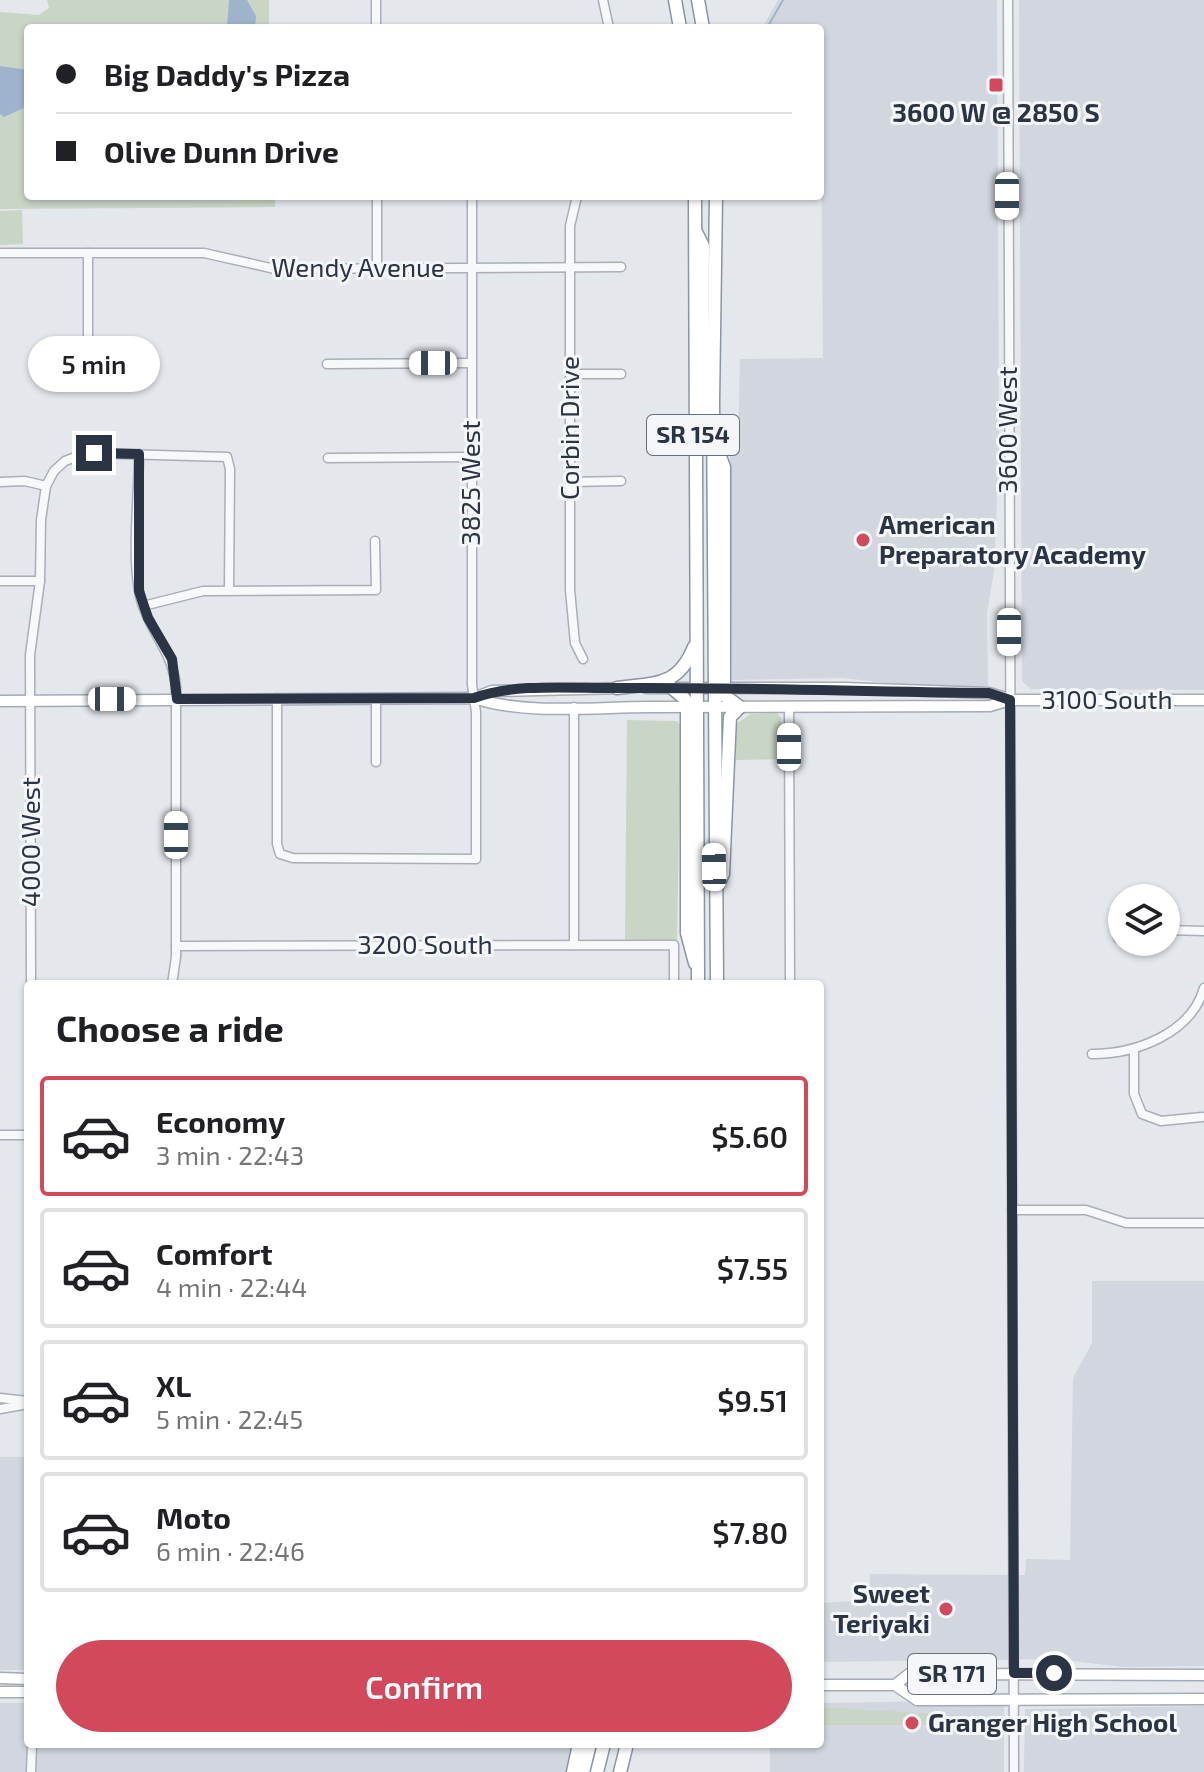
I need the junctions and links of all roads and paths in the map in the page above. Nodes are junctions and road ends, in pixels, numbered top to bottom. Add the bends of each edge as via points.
1 (376, 0) edge
2 (603, 0) edge
3 (675, 0) edge
4 (698, 0) edge
5 (1008, 0) edge
6 (376, 24) edge
7 (608, 24) edge
8 (679, 24) edge
9 (702, 24) edge
10 (377, 200) edge
11 (472, 200) edge
12 (576, 200) edge
13 (695, 200) edge
14 (716, 200) edge
15 (695, 229) junction
16 (0, 253) edge
17 (88, 253) junction
18 (570, 267) junction
19 (621, 267) dead end
20 (472, 268) junction
21 (377, 269) junction
22 (88, 353) dead end
23 (471, 363) junction
24 (327, 364) dead end
25 (570, 374) junction
26 (621, 374) dead end
27 (713, 436) junction
28 (139, 454) junction
29 (471, 457) junction
30 (328, 458) dead end
31 (621, 481) dead end
32 (0, 482) edge
33 (570, 482) junction
34 (46, 486) junction
35 (375, 541) dead end
36 (0, 581) edge
37 (40, 581) junction
38 (229, 590) junction
39 (143, 606) junction
40 (697, 640) junction
41 (583, 659) dead end
42 (617, 688) junction
43 (672, 688) junction
44 (697, 688) junction
45 (719, 688) junction
46 (277, 698) junction
47 (376, 698) junction
48 (474, 698) junction
49 (177, 699) junction
50 (1010, 700) junction
51 (1204, 700) edge
52 (0, 701) edge
53 (30, 701) junction
54 (574, 707) junction
55 (692, 707) junction
56 (714, 707) junction
57 (740, 707) junction
58 (789, 707) junction
59 (376, 762) dead end
60 (715, 889) junction
61 (1180, 930) edge
62 (1204, 931) edge
63 (574, 945) junction
64 (176, 946) junction
65 (698, 968) junction
66 (31, 980) edge
67 (172, 980) edge
68 (674, 980) edge
69 (698, 980) edge
70 (704, 980) edge
71 (717, 980) edge
72 (790, 980) edge
73 (1204, 988) edge
74 (1200, 1010) edge
75 (1134, 1050) junction
76 (1092, 1054) dead end
77 (1202, 1117) edge
78 (0, 1135) edge
79 (24, 1135) edge
80 (1012, 1210) junction
81 (1204, 1223) edge
82 (0, 1398) edge
83 (24, 1402) edge
84 (24, 1404) edge
85 (0, 1409) edge
86 (1014, 1673) junction
87 (1204, 1675) edge
88 (0, 1678) edge
89 (24, 1679) edge
90 (824, 1685) edge
91 (895, 1685) junction
92 (0, 1692) edge
93 (24, 1692) edge
94 (1204, 1699) edge
95 (1014, 1701) junction
96 (32, 1748) edge
97 (578, 1748) edge
98 (589, 1748) edge
99 (603, 1748) edge
100 (626, 1748) edge
101 (31, 1772) edge
102 (573, 1772) edge
103 (583, 1772) edge
104 (597, 1772) edge
105 (620, 1772) edge
106 (1014, 1772) edge

1 - 6 street
2 - 7 street
3 - 8 highway
4 - 9 highway
5 - 50 street, 3600 West
10 - 21 street
11 - 20 street, 3825 West
12 - 18 street, Corbin Drive via 570,219
13 - 15 highway, SR 154
14 - 27 highway, SR 154
15 - 27 highway via 703,246 702,408
15 - 40 highway, SR 154
16 - 17 street, Wendy Avenue
17 - 21 street, Wendy Avenue via 198,253 263,268
17 - 22 street
18 - 19 street, Wendy Avenue
18 - 20 street, Wendy Avenue
18 - 25 street, Corbin Drive
20 - 21 street, Wendy Avenue
20 - 23 street, 3825 West
23 - 24 street
23 - 29 street, 3825 West
25 - 26 street
25 - 33 street, Corbin Drive
27 - 45 highway via 724,467
28 - 34 street via 78,455 59,465
28 - 38 street via 227,457
28 - 39 street via 138,576
29 - 30 street
29 - 48 street, 3825 West
31 - 33 street
32 - 34 street
33 - 41 street, Corbin Drive via 571,604 575,643
34 - 37 street, 4000 West
35 - 38 street via 376,590
36 - 37 street
37 - 53 street, 4000 West via 31,638
38 - 39 street
39 - 49 street via 172,659
40 - 42 highway via 685,665 670,680
40 - 44 highway, SR 154
42 - 43 main road, 3100 South
42 - 48 main road, 3100 South via 492,691
43 - 44 main road, 3100 South
43 - 55 highway
44 - 45 main road, 3100 South
44 - 55 highway, SR 154
45 - 50 main road, 3100 South via 989,693
45 - 56 highway
45 - 57 highway
46 - 47 main road, 3100 South
46 - 48 street, 3825 West via 280,854 476,859
46 - 49 main road, 3100 South
47 - 48 main road, 3100 South
47 - 59 street
48 - 54 main road, 3100 South via 493,704
49 - 53 main road, 3100 South
49 - 64 street
50 - 51 main road, 3100 South
50 - 58 main road, 3100 South via 990,706
50 - 80 street, 3600 West
52 - 53 main road, 3100 South
53 - 66 street, 4000 West
54 - 55 main road, 3100 South
54 - 63 street
55 - 56 main road, 3100 South
55 - 65 highway, SR 154
56 - 57 main road, 3100 South
56 - 60 highway
57 - 58 main road, 3100 South
57 - 60 highway via 730,717 723,874
58 - 72 street
60 - 71 highway
61 - 62 street
63 - 64 street, 3200 South
63 - 68 street, 3200 South via 674,945
64 - 67 street
65 - 69 highway, SR 154
65 - 70 highway
73 - 74 street
74 - 75 street
75 - 76 street
75 - 77 street via 1135,1100 1142,1114 1161,1121
78 - 79 street
80 - 81 street via 1086,1210 1126,1223
80 - 86 street, 3600 West
82 - 83 street
84 - 85 street
86 - 87 main road, SR 171
86 - 91 main road, SR 171 via 909,1674
86 - 95 street, 3600 West
88 - 89 main road
90 - 91 main road, SR 171
91 - 95 main road, SR 171 via 917,1700
92 - 93 main road
94 - 95 main road, SR 171
95 - 106 street, 3600 West
96 - 101 street
97 - 102 highway
98 - 103 highway
99 - 104 highway
100 - 105 highway

